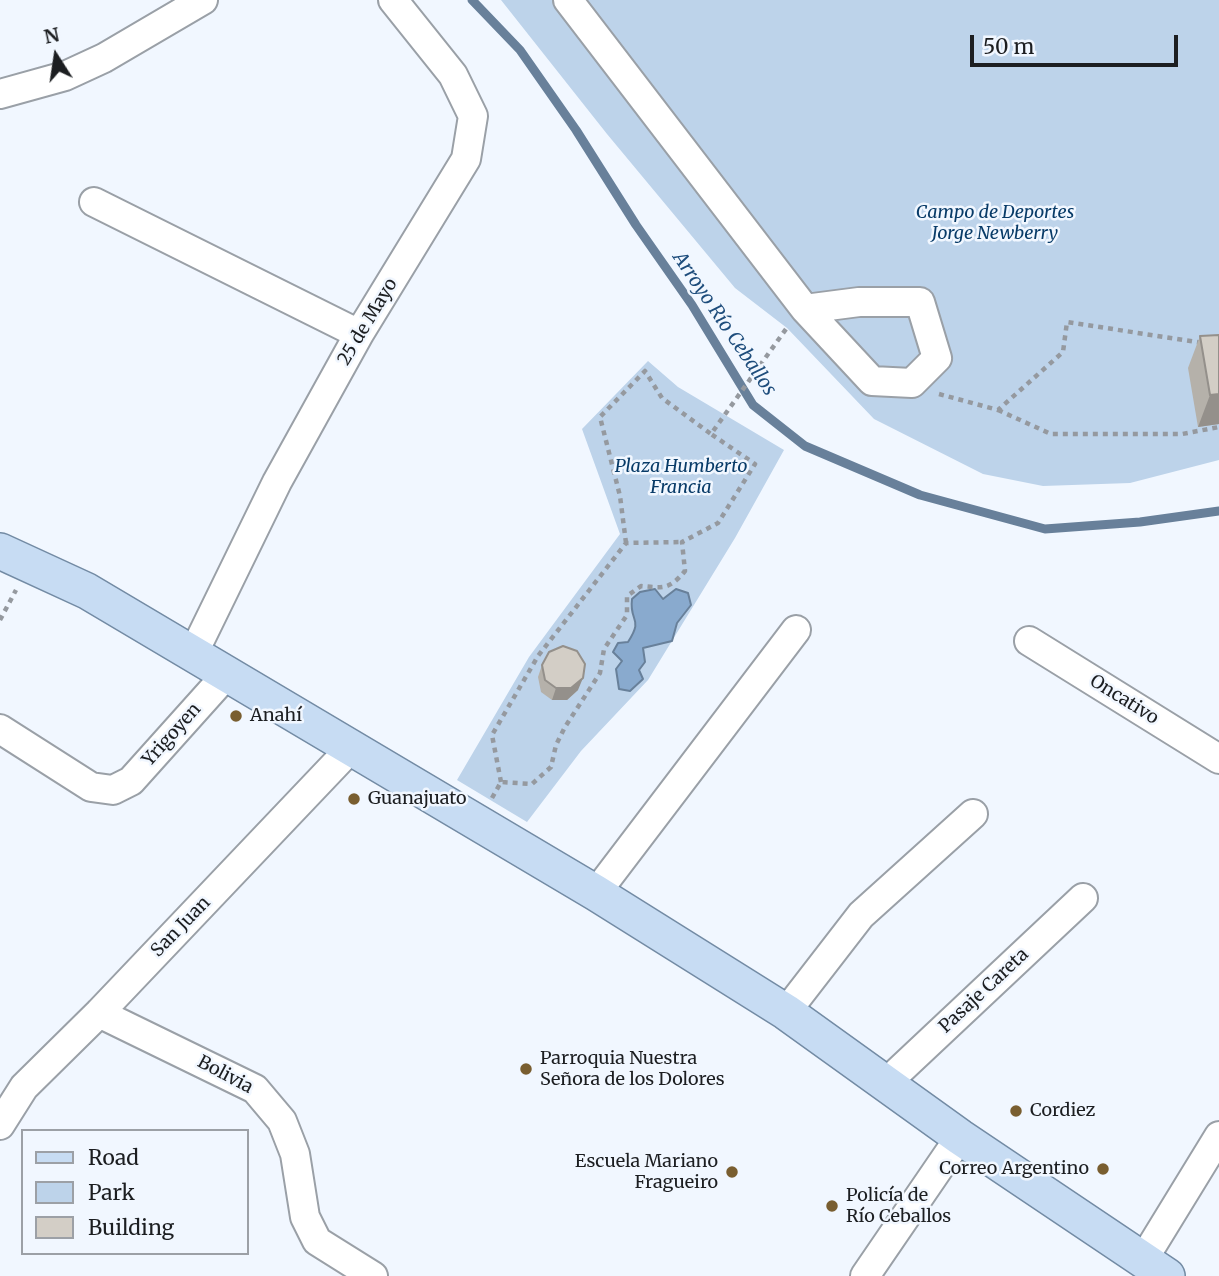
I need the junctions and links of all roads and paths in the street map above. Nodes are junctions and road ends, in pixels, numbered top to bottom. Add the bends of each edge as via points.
1 (203, 0) edge
2 (393, 0) edge
3 (568, 0) edge
4 (0, 93) edge
5 (94, 202) dead end
6 (796, 318) junction
7 (359, 334) junction
8 (1211, 344) edge
9 (912, 383) junction
10 (998, 410) junction
11 (1219, 427) edge
12 (711, 434) junction
13 (682, 542) junction
14 (626, 543) junction
15 (0, 551) edge
16 (796, 630) dead end
17 (1029, 641) dead end
18 (193, 654) junction
19 (227, 674) junction
20 (0, 729) edge
21 (351, 748) junction
22 (1219, 759) edge
23 (501, 782) junction
24 (974, 814) dead end
25 (475, 821) junction
26 (596, 893) junction
27 (1083, 898) dead end
28 (786, 1012) junction
29 (99, 1013) junction
30 (885, 1084) junction
31 (12, 1085) edge
32 (0, 1125) edge
33 (1219, 1136) edge
34 (960, 1137) junction
35 (1155, 1268) edge
36 (373, 1276) edge
37 (865, 1276) edge

1 - 4 street via 75,72
2 - 7 street, 25 de Mayo via 453,75 473,116 466,159
3 - 6 street
5 - 7 street
6 - 9 street via 872,381
6 - 9 street via 859,302 920,302 937,358
6 - 12 path
7 - 18 street, 25 de Mayo via 277,482
8 - 10 path via 1067,322 1063,352
9 - 10 path
10 - 11 path via 1051,433 1182,434
12 - 13 path via 755,464 718,523
12 - 14 path via 662,398 645,371 600,417 620,496
13 - 14 path
13 - 23 path via 685,571 678,580 666,588 641,586 628,596 626,615 604,649 600,673 556,745 551,767 532,784
14 - 23 path via 538,656 492,735
15 - 18 main road via 87,591
16 - 26 street
17 - 22 street, Oncativo
18 - 19 main road
19 - 20 street, Yrigoyen via 131,781 113,790 91,787
19 - 21 main road
21 - 25 main road
21 - 29 street, San Juan
23 - 25 path
24 - 28 street via 861,915
25 - 26 main road
26 - 28 main road
27 - 30 street, Pasaje Careta
28 - 30 main road
29 - 31 street, San Juan
29 - 36 street, Bolivia via 255,1088 282,1121 295,1154 305,1217 317,1241
30 - 34 main road
31 - 32 street, San Juan
33 - 35 street
34 - 35 main road
34 - 37 street

